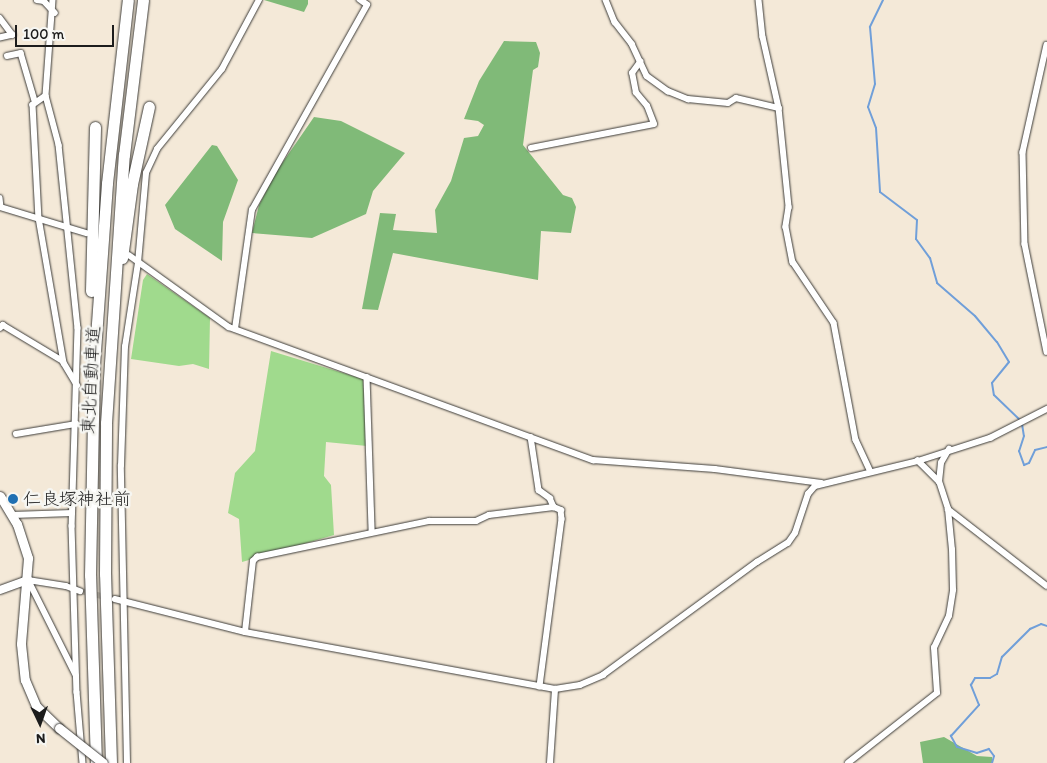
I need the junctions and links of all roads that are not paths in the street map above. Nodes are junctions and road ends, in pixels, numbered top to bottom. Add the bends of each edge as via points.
1 (37, 0) edge
2 (53, 0) edge
3 (128, 0) edge
4 (143, 0) edge
5 (258, 0) edge
6 (360, 0) edge
7 (606, 0) edge
8 (759, 0) edge
9 (55, 13) junction
10 (0, 18) edge
11 (0, 38) edge
12 (1047, 45) edge
13 (7, 56) dead end
14 (640, 62) junction
15 (46, 96) junction
16 (35, 102) junction
17 (149, 107) dead end
18 (779, 108) junction
19 (94, 127) dead end
20 (531, 148) dead end
21 (0, 198) edge
22 (1, 207) edge
23 (39, 218) junction
24 (69, 226) junction
25 (86, 233) dead end
26 (129, 255) dead end
27 (138, 263) junction
28 (113, 296) junction
29 (0, 328) edge
30 (235, 329) junction
31 (1047, 352) edge
32 (63, 361) junction
33 (94, 365) junction
34 (367, 377) junction
35 (77, 385) junction
36 (1047, 409) edge
37 (76, 424) junction
38 (16, 434) dead end
39 (531, 437) junction
40 (949, 449) junction
41 (918, 461) junction
42 (871, 472) junction
43 (939, 482) junction
44 (823, 483) junction
45 (0, 496) edge
46 (554, 507) junction
47 (948, 509) junction
48 (72, 513) junction
49 (12, 515) junction
50 (372, 531) junction
51 (28, 580) junction
52 (1047, 586) edge
53 (73, 589) junction
54 (0, 590) edge
55 (80, 591) tunnel mouth
56 (115, 599) tunnel mouth
57 (123, 600) junction
58 (245, 632) junction
59 (77, 678) junction
60 (540, 686) junction
61 (555, 689) junction
62 (83, 763) edge
63 (96, 763) edge
64 (103, 763) edge
65 (111, 763) edge
66 (127, 763) edge
67 (550, 763) edge
68 (848, 763) edge

1 - 9 street via 44,1
2 - 9 street
3 - 33 highway, 東北自動車道 via 108,174
4 - 28 highway, 東北自動車道 via 124,155
5 - 27 street via 222,69 158,149 146,173
6 - 30 street via 367,5 252,210
7 - 14 street via 615,22 632,44
8 - 18 street via 763,37
9 - 15 street
10 - 11 street via 13,35
12 - 31 street via 1023,152 1025,244
13 - 16 street via 21,53
14 - 18 street via 646,76 668,91 688,99 728,103 736,98
14 - 20 street via 632,74 636,93 647,106 654,124
15 - 16 street
15 - 24 street via 59,145
16 - 23 street
17 - 28 highway
18 - 42 street via 790,207 786,227 793,262 834,322 856,440
19 - 33 highway via 91,298
21 - 22 street
22 - 23 street
23 - 24 street
23 - 32 street
24 - 25 street
24 - 35 street via 78,328
26 - 27 street
27 - 30 street
27 - 57 street via 125,347 121,466
28 - 65 highway, 東北自動車道 via 105,516
29 - 32 street via 2,325
30 - 34 street
32 - 35 street
33 - 63 highway, 東北自動車道 via 90,575
34 - 39 street
34 - 50 street
35 - 37 street
36 - 40 street via 1025,417 990,438
37 - 38 street
37 - 48 street
39 - 44 street via 613,464 715,468
39 - 46 street via 539,490 550,498
40 - 41 street
40 - 43 street via 940,463
41 - 42 street
41 - 43 street
42 - 44 street
43 - 47 street
44 - 61 street via 810,489 795,533 788,543 757,562 603,676 580,685
45 - 49 main road
46 - 50 street via 489,515 476,521 429,521
46 - 60 street via 561,510 562,519
47 - 52 street
47 - 68 street via 953,590 949,616 934,648 937,693
48 - 49 street
48 - 53 street
49 - 51 main road via 26,547
50 - 58 street via 257,557 253,561
51 - 53 street
51 - 54 street
51 - 59 street
51 - 64 main road, bridge via 21,644 25,680 36,706
53 - 55 street
53 - 59 street
56 - 57 street
57 - 58 street
57 - 66 street
58 - 60 street
59 - 62 street
60 - 61 street
61 - 67 street

